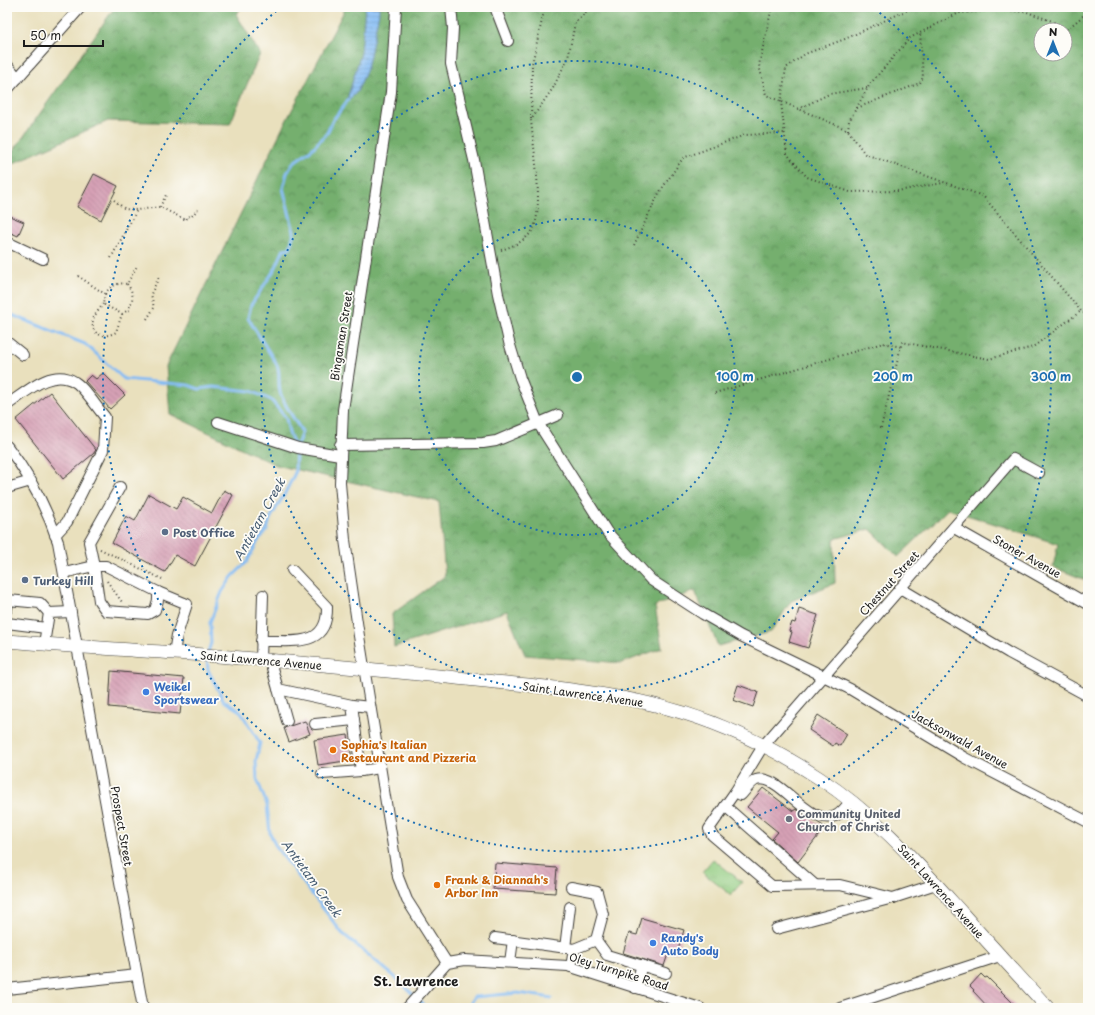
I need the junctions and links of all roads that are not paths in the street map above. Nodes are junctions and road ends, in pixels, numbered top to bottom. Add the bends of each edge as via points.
1 (81, 7) edge
2 (396, 7) edge
3 (450, 7) edge
4 (495, 7) edge
5 (508, 40) dead end
6 (7, 65) edge
7 (18, 78) junction
8 (7, 90) edge
9 (7, 242) edge
10 (43, 259) dead end
11 (7, 342) edge
12 (22, 355) dead end
13 (7, 405) edge
14 (558, 415) dead end
15 (218, 422) dead end
16 (538, 423) junction
17 (7, 446) edge
18 (340, 450) junction
19 (1039, 473) dead end
20 (31, 481) junction
21 (120, 487) dead end
22 (7, 488) edge
23 (954, 528) junction
24 (55, 535) junction
25 (94, 566) junction
26 (292, 570) dead end
27 (64, 573) junction
28 (900, 588) junction
29 (158, 592) junction
30 (263, 595) dead end
31 (1088, 604) edge
32 (7, 608) edge
33 (71, 612) junction
34 (49, 614) junction
35 (7, 623) edge
36 (46, 628) junction
37 (7, 641) edge
38 (261, 641) junction
39 (44, 644) junction
40 (77, 647) junction
41 (174, 653) junction
42 (265, 661) junction
43 (365, 669) junction
44 (823, 675) junction
45 (278, 689) junction
46 (1088, 696) edge
47 (352, 705) junction
48 (370, 707) junction
49 (287, 720) dead end
50 (354, 720) junction
51 (315, 724) dead end
52 (763, 746) junction
53 (380, 768) junction
54 (361, 771) junction
55 (322, 774) dead end
56 (735, 792) junction
57 (851, 801) junction
58 (725, 806) junction
59 (1088, 822) edge
60 (936, 884) junction
61 (815, 885) junction
62 (571, 888) dead end
63 (893, 898) junction
64 (570, 908) dead end
65 (776, 929) dead end
66 (495, 938) dead end
67 (513, 940) junction
68 (596, 940) junction
69 (570, 948) junction
70 (1000, 956) junction
71 (510, 962) junction
72 (447, 963) junction
73 (642, 965) junction
74 (571, 967) junction
75 (666, 973) dead end
76 (137, 975) junction
77 (635, 988) junction
78 (7, 989) edge
79 (409, 1005) edge
80 (143, 1008) edge
81 (700, 1008) edge
82 (840, 1008) edge
83 (1048, 1008) edge

1 - 7 street
2 - 18 street, Bingaman Street via 391,92 346,380
3 - 16 street, Jacksonwald Avenue via 451,64 474,160 509,342
4 - 5 street
6 - 7 street
7 - 8 street
9 - 10 street
11 - 12 street
13 - 24 street via 42,381 62,376 76,382 105,417 103,450 67,522
14 - 16 street
15 - 18 street via 298,448
16 - 18 street via 496,441 483,443
16 - 44 street, Jacksonwald Avenue via 607,532 651,580 741,636
17 - 20 street, Prospect Street
18 - 43 street, Bingaman Street via 341,506
19 - 23 street, Chestnut Street via 1013,459
20 - 22 street
20 - 24 street, Prospect Street via 45,507
21 - 25 street via 89,542
23 - 28 street, Chestnut Street
23 - 31 street, Stoner Avenue
24 - 27 street, Prospect Street
25 - 27 street
25 - 29 street via 106,566
25 - 29 street via 99,601 106,611 148,614 155,610
26 - 38 street via 328,607 328,621 316,637 305,640
27 - 33 street, Prospect Street
28 - 44 street, Chestnut Street
28 - 46 street via 1009,653
29 - 41 street via 187,604
30 - 38 street
32 - 34 street via 8,600 40,603
33 - 34 street
33 - 40 street, Prospect Street
34 - 36 street
35 - 36 street
36 - 39 street
37 - 39 main road, Saint Lawrence Avenue
38 - 42 street
39 - 40 main road, Saint Lawrence Avenue
40 - 41 main road, Saint Lawrence Avenue
40 - 76 street, Prospect Street
41 - 42 main road, Saint Lawrence Avenue
42 - 43 main road, Saint Lawrence Avenue
42 - 45 street
43 - 48 street, Bingaman Street
43 - 52 main road, Saint Lawrence Avenue via 627,698 694,716 735,731
44 - 52 street, Chestnut Street
44 - 59 street, Jacksonwald Avenue via 965,758
45 - 47 street
45 - 49 street
47 - 48 street
47 - 50 street
48 - 53 street, Bingaman Street
50 - 51 street
50 - 54 street
52 - 56 street, Chestnut Street
52 - 57 main road, Saint Lawrence Avenue via 792,760
53 - 54 street
53 - 72 street, Bingaman Street via 396,868 402,888 417,919
54 - 55 street
56 - 57 street via 741,795 755,781 762,779 773,783 806,809 819,816 828,817 840,813
56 - 58 street, Chestnut Street
57 - 60 main road, Saint Lawrence Avenue via 892,836
58 - 61 street
58 - 61 street, Chestnut Street via 709,829 712,835 772,886
60 - 63 street
60 - 70 main road, Saint Lawrence Avenue
61 - 63 street via 840,885
62 - 68 street via 596,892 603,914
63 - 65 street
64 - 69 street
66 - 67 street
67 - 69 street
67 - 71 street
68 - 69 street
68 - 73 street via 607,955
69 - 74 street
70 - 82 street
70 - 83 main road, Saint Lawrence Avenue
71 - 72 street, Oley Turnpike Road via 465,960
71 - 74 street, Oley Turnpike Road
72 - 79 street
73 - 75 street
73 - 77 street
74 - 77 street, Oley Turnpike Road
76 - 78 street
76 - 80 street, Prospect Street
77 - 81 street, Oley Turnpike Road

